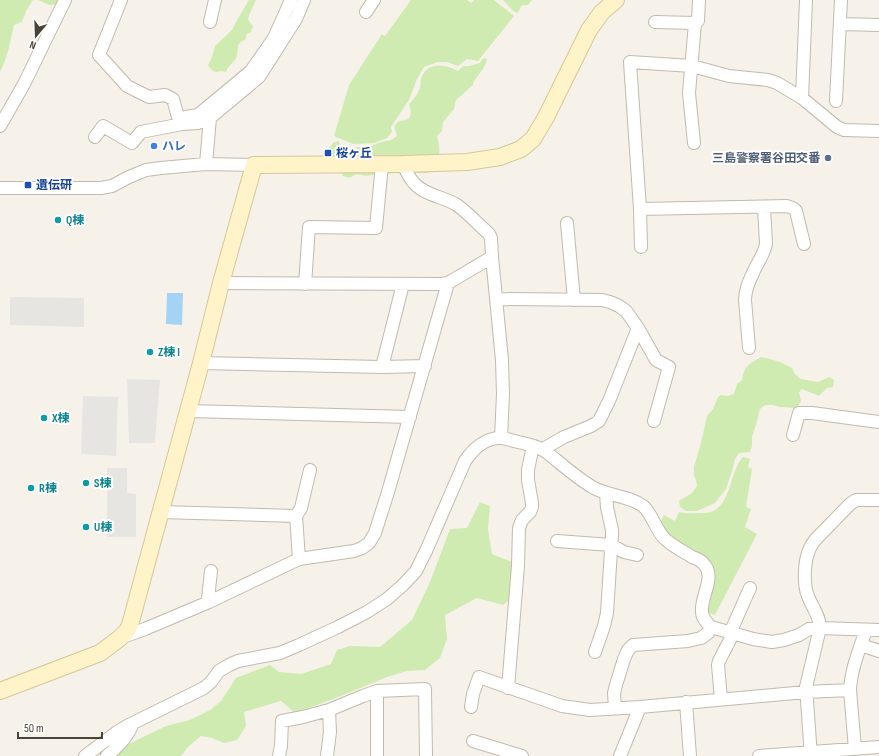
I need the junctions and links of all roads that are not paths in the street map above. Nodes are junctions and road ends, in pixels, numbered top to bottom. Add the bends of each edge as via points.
1 (65, 0) edge
2 (121, 0) edge
3 (215, 0) edge
4 (291, 0) edge
5 (304, 0) edge
6 (374, 0) edge
7 (616, 0) edge
8 (699, 0) edge
9 (806, 0) edge
10 (841, 0) edge
11 (366, 12) dead end
12 (210, 22) dead end
13 (654, 22) dead end
14 (695, 24) junction
15 (840, 24) junction
16 (879, 25) edge
17 (692, 66) junction
18 (802, 98) junction
19 (836, 101) dead end
20 (178, 118) junction
21 (210, 118) junction
22 (0, 126) edge
23 (152, 130) junction
24 (879, 131) edge
25 (95, 137) dead end
26 (694, 143) dead end
27 (206, 164) junction
28 (382, 164) junction
29 (403, 164) junction
30 (254, 166) junction
31 (0, 188) edge
32 (764, 207) junction
33 (640, 209) junction
34 (567, 223) dead end
35 (804, 244) dead end
36 (641, 247) dead end
37 (492, 258) junction
38 (221, 283) junction
39 (305, 284) junction
40 (403, 284) junction
41 (448, 284) junction
42 (496, 299) junction
43 (574, 300) junction
44 (638, 328) junction
45 (749, 348) dead end
46 (201, 364) junction
47 (425, 366) junction
48 (382, 367) junction
49 (188, 411) junction
50 (410, 417) junction
51 (654, 421) dead end
52 (879, 422) edge
53 (793, 436) dead end
54 (501, 438) junction
55 (538, 448) junction
56 (310, 470) dead end
57 (606, 493) junction
58 (879, 500) edge
59 (161, 512) junction
60 (296, 516) junction
61 (557, 541) dead end
62 (611, 545) junction
63 (637, 555) dead end
64 (299, 559) junction
65 (211, 571) dead end
66 (750, 588) dead end
67 (209, 602) junction
68 (711, 627) junction
69 (820, 628) junction
70 (866, 630) junction
71 (879, 630) edge
72 (731, 633) junction
73 (120, 638) junction
74 (861, 645) junction
75 (879, 651) edge
76 (595, 652) dead end
77 (508, 688) junction
78 (850, 690) junction
79 (0, 691) edge
80 (377, 691) junction
81 (806, 692) junction
82 (721, 699) junction
83 (686, 702) junction
84 (471, 707) dead end
85 (640, 707) junction
86 (615, 708) junction
87 (329, 710) junction
88 (133, 723) junction
89 (473, 741) dead end
90 (879, 747) edge
91 (856, 749) junction
92 (811, 754) edge
93 (85, 756) edge
94 (108, 756) edge
95 (278, 756) edge
96 (327, 756) edge
97 (377, 756) edge
98 (426, 756) edge
99 (522, 756) edge
100 (620, 756) edge
101 (690, 756) edge
102 (760, 756) edge

1 - 22 street via 24,84
2 - 20 street via 99,55 127,86 149,97 165,95 173,99
3 - 12 street
4 - 20 street via 274,38 251,71 198,115
5 - 21 street via 296,19 259,77
6 - 11 street
7 - 29 street via 602,12 589,30 546,117 532,139 521,149 500,157 467,162
8 - 14 street via 698,20
9 - 18 street
10 - 15 street
13 - 14 street
14 - 17 street
15 - 16 street
15 - 19 street
17 - 18 street via 729,76 768,80
17 - 26 street via 689,93
17 - 33 street via 630,62
18 - 24 street via 844,130
20 - 23 street via 158,125
21 - 23 street via 198,123
21 - 27 street
23 - 25 street via 141,132 132,143 103,126
27 - 30 street
27 - 31 street via 146,170 112,186 101,188
28 - 29 street
28 - 30 street
28 - 39 street via 376,228 308,228
29 - 37 street via 414,184 459,206 489,234
30 - 38 street
32 - 33 street
32 - 35 street via 794,208
32 - 45 street via 765,249 752,273 745,294
33 - 36 street
34 - 43 street
37 - 41 street
37 - 42 street
38 - 39 street
38 - 46 street
39 - 40 street
40 - 41 street
40 - 48 street
41 - 47 street
42 - 43 street
42 - 54 street via 502,360
43 - 44 street via 602,300 619,306 626,311
44 - 51 street via 656,360 669,367
44 - 55 street via 599,421
46 - 48 street
46 - 49 street
47 - 48 street
47 - 50 street
49 - 50 street
49 - 59 street
50 - 64 street via 388,492 369,543 354,551
52 - 53 street via 799,413
54 - 55 street
54 - 88 street via 483,443 470,453 416,570 403,586 387,599 367,612 280,653 229,665 219,671 204,688
55 - 57 street via 587,483
55 - 77 street via 530,460 528,470 532,507 519,528
56 - 60 street via 301,508
57 - 62 street via 612,530
57 - 68 street via 644,506 664,538 703,562 709,578 702,613
58 - 69 street via 856,500 850,504 810,546 806,562 806,587
59 - 60 street
59 - 73 street via 130,625
60 - 64 street
61 - 62 street
62 - 63 street
62 - 76 street via 607,613
64 - 67 street
65 - 67 street
66 - 72 street
67 - 73 street
68 - 72 street
68 - 86 street via 701,638 633,645 624,659 616,685
69 - 70 street
69 - 72 street via 772,642
69 - 81 street
70 - 71 street
70 - 74 street
72 - 82 street via 718,665
73 - 79 street via 100,653
74 - 75 street
74 - 78 street
77 - 84 street via 479,677
77 - 86 street via 562,706 590,710
78 - 81 street
78 - 91 street
80 - 87 street
80 - 97 street
80 - 98 street via 425,689
81 - 82 street
81 - 92 street
82 - 83 street
83 - 85 street
83 - 101 street
85 - 86 street
85 - 100 street
87 - 95 street via 282,721
87 - 96 street
88 - 93 street
88 - 94 street via 124,740
89 - 99 street
90 - 91 street
91 - 92 street
92 - 102 street

